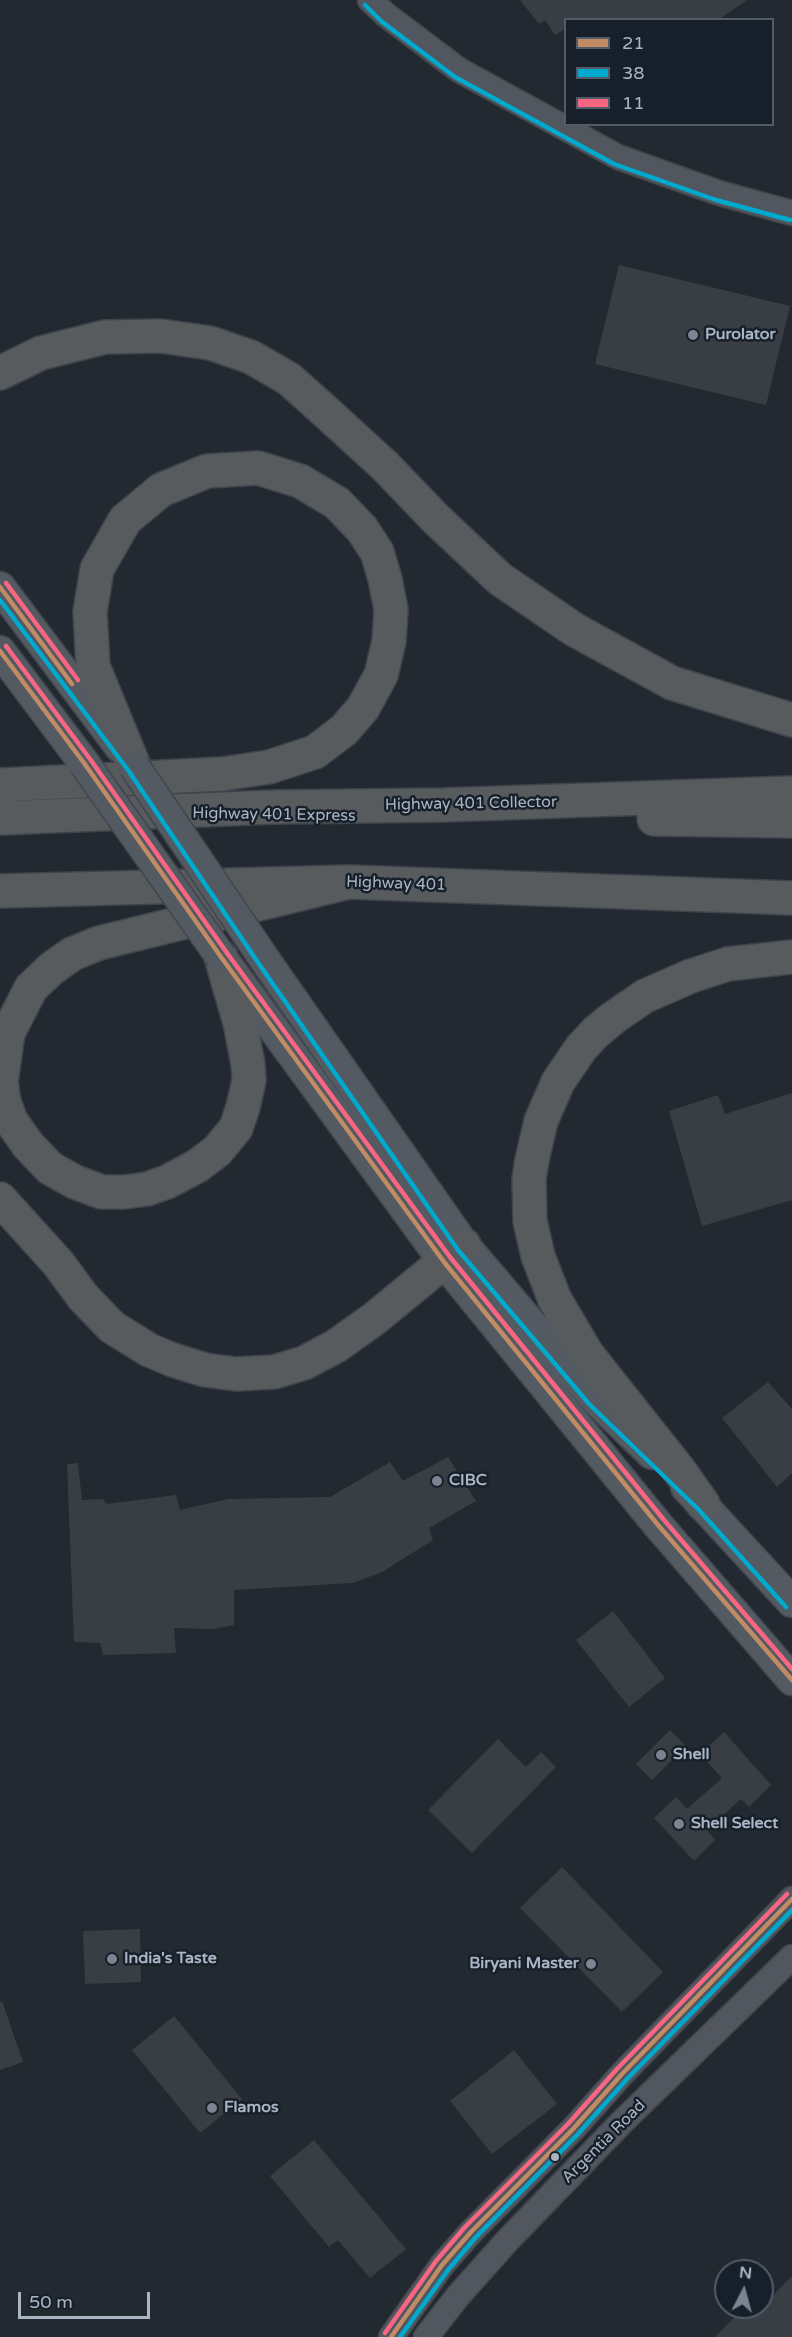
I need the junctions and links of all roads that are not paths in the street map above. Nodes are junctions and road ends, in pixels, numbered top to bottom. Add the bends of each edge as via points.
1 (370, 0) edge
2 (792, 213) edge
3 (0, 373) edge
4 (0, 586) edge
5 (0, 651) edge
6 (792, 720) edge
7 (134, 766) junction
8 (0, 785) edge
9 (792, 793) edge
10 (151, 813) junction
11 (0, 818) edge
12 (792, 821) edge
13 (350, 882) junction
14 (0, 891) edge
15 (792, 898) edge
16 (221, 957) junction
17 (792, 957) edge
18 (0, 1199) edge
19 (454, 1253) junction
20 (703, 1504) junction
21 (792, 1602) edge
22 (792, 1680) edge
23 (792, 1899) edge
24 (792, 1957) edge
25 (391, 2337) edge
26 (426, 2337) edge

1 - 2 street via 459,69 618,158
3 - 6 highway via 41,353 105,337 171,337 210,343 251,357 289,379 386,466 500,579 575,630 672,683
4 - 7 main road
5 - 16 main road, bridge
7 - 8 highway via 93,666 90,612 97,569 125,520 161,490 207,471 258,468 300,480 337,503 377,552 391,609 381,675 363,708 344,730 315,752 269,767 222,774
7 - 19 main road, bridge
9 - 10 highway, Highway 401 Collector
10 - 11 highway
10 - 12 highway, Highway 401 Express
13 - 14 highway, Highway 401
13 - 15 highway, Highway 401
13 - 16 highway via 99,943 72,954 31,988 8,1033 1,1082 11,1121 50,1168 102,1192 124,1192 166,1182 218,1151 236,1128 249,1080 240,1023
16 - 19 main road
17 - 20 highway via 728,964 691,976 645,996 613,1018 581,1048 558,1082 541,1121 532,1160 532,1232 555,1300 577,1341
18 - 19 highway via 112,1327 173,1360 236,1374 274,1372 304,1364 374,1319
19 - 20 main road
19 - 22 main road via 651,1516
20 - 21 main road
23 - 25 street, Argentia Road via 471,2232 442,2265
24 - 26 street, Argentia Road via 507,2241

